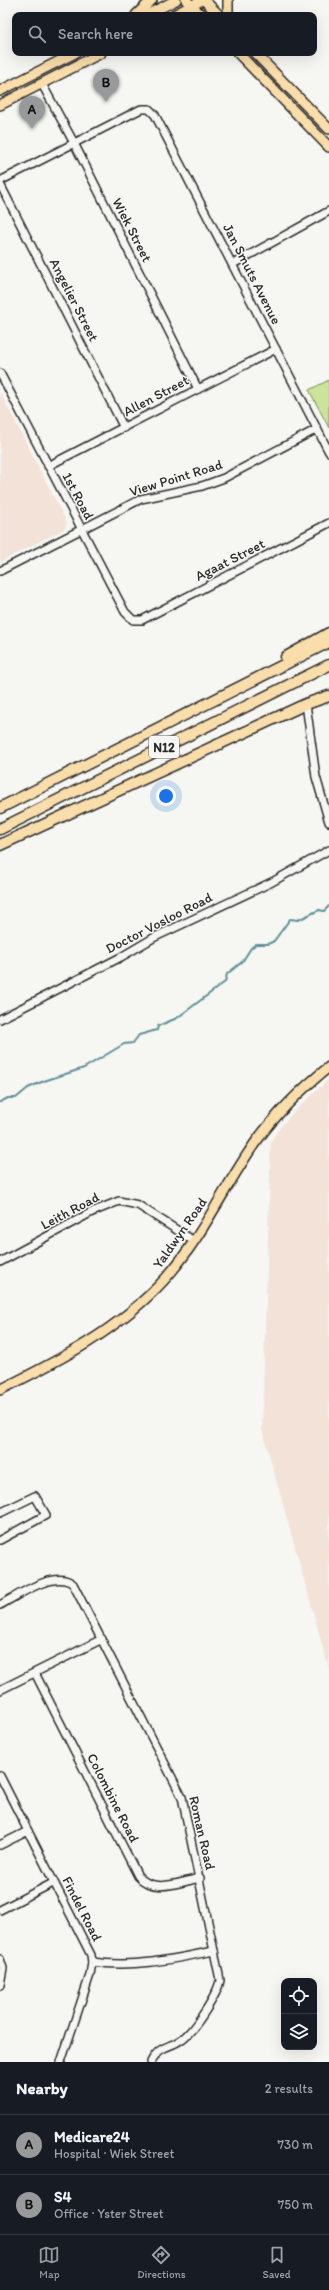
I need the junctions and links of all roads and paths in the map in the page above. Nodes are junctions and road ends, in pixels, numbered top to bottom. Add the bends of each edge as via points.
1 (152, 0) edge
2 (176, 0) edge
3 (203, 0) edge
4 (228, 0) edge
5 (189, 3) edge
6 (139, 12) edge
7 (153, 12) edge
8 (178, 12) edge
9 (198, 12) edge
10 (216, 12) edge
11 (228, 12) edge
12 (69, 56) edge
13 (95, 56) edge
14 (241, 56) edge
15 (258, 56) edge
16 (42, 84) junction
17 (0, 91) edge
18 (0, 104) edge
19 (329, 129) edge
20 (74, 143) junction
21 (329, 147) edge
22 (0, 181) edge
23 (0, 184) edge
24 (329, 211) edge
25 (233, 264) junction
26 (276, 349) junction
27 (0, 373) edge
28 (198, 389) junction
29 (124, 428) junction
30 (317, 429) junction
31 (329, 452) edge
32 (48, 466) junction
33 (329, 523) edge
34 (81, 529) junction
35 (0, 571) edge
36 (142, 620) joint
37 (329, 633) edge
38 (329, 642) edge
39 (329, 665) edge
40 (329, 693) edge
41 (329, 696) edge
42 (212, 700) junction
43 (306, 704) junction
44 (0, 808) edge
45 (329, 822) edge
46 (0, 829) edge
47 (0, 845) edge
48 (329, 850) edge
49 (0, 1019) edge
50 (329, 1063) edge
51 (329, 1067) edge
52 (191, 1240) junction
53 (0, 1262) edge
54 (0, 1384) edge
55 (0, 1390) edge
56 (0, 1513) edge
57 (0, 1540) edge
58 (0, 1605) edge
59 (102, 1639) junction
60 (35, 1673) junction
61 (0, 1690) edge
62 (0, 1776) edge
63 (28, 1832) junction
64 (0, 1845) edge
65 (200, 1878) junction
66 (53, 1882) junction
67 (0, 1910) edge
68 (214, 1951) junction
69 (0, 1959) edge
70 (92, 1962) junction
71 (0, 1985) edge
72 (61, 2062) edge
73 (151, 2062) edge

1 - 6 main road
2 - 7 main road
3 - 5 main road
3 - 10 main road
4 - 11 main road
5 - 8 main road
5 - 9 main road
12 - 17 main road
13 - 16 main road
14 - 21 main road
15 - 19 main road
16 - 18 main road
16 - 20 street, Wiek Street
20 - 22 street
20 - 25 street, Jan Smuts Avenue via 141,109 149,109 155,115
20 - 28 street, Wiek Street
23 - 29 street, Angelier Street
24 - 25 street
25 - 26 street, Jan Smuts Avenue
26 - 28 street, Allen Street
26 - 30 street, Jan Smuts Avenue
27 - 32 street, 1st Road
28 - 29 street, Allen Street
29 - 32 street, Allen Street
30 - 31 street, Jan Smuts Avenue
30 - 34 street, View Point Road via 224,478 202,486 141,499
32 - 34 street, 1st Road
33 - 36 street, Agaat Street
34 - 35 street, View Point Road
34 - 36 street, 1st Road via 125,612 132,620
37 - 42 highway
38 - 42 highway, N12
39 - 46 highway, N12
40 - 43 highway
41 - 43 highway
42 - 44 highway, N12
43 - 45 street via 316,777
43 - 47 highway
48 - 49 street, Doctor Vosloo Road via 272,882 155,937
50 - 52 main road, Yaldwyn Road via 294,1093 263,1127
51 - 52 main road, Yaldwyn Road via 295,1096 266,1128
52 - 53 street, Leith Road via 144,1208 132,1202 119,1201 92,1212
52 - 54 main road, Yaldwyn Road via 148,1290 104,1328 72,1348
52 - 55 main road, Yaldwyn Road via 164,1280 106,1331 68,1356
56 - 57 street via 35,1496 46,1515
58 - 59 street, Roman Road via 47,1581 61,1578 73,1584
59 - 60 street
59 - 65 street, Roman Road via 182,1797
60 - 61 street
60 - 65 street, Colombine Road via 138,1876 147,1884 157,1886
62 - 63 street, Findel Road
63 - 64 street
63 - 66 street, Findel Road
65 - 68 street, Roman Road
66 - 67 street
66 - 70 street, Findel Road
68 - 70 street via 135,1964 109,1965
68 - 73 street, Roman Road via 220,1977 216,1993 184,2038 163,2047
69 - 71 street
70 - 72 street, Findel Road

